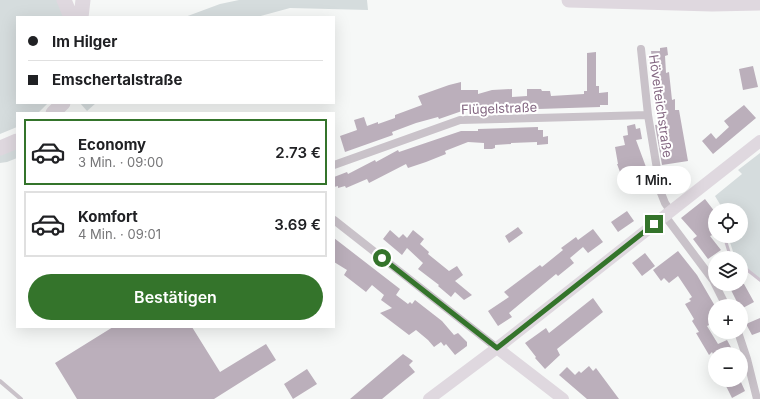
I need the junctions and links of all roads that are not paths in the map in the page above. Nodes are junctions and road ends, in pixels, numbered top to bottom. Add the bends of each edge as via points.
1 (64, 0) edge
2 (83, 0) edge
3 (568, 0) edge
4 (760, 3) edge
5 (71, 16) edge
6 (81, 16) edge
7 (641, 49) dead end
8 (52, 104) edge
9 (62, 104) edge
10 (45, 112) edge
11 (54, 112) edge
12 (648, 115) junction
13 (16, 132) edge
14 (0, 139) edge
15 (16, 141) edge
16 (760, 141) edge
17 (0, 148) edge
18 (335, 165) edge
19 (668, 214) junction
20 (335, 221) edge
21 (722, 299) edge
22 (740, 339) edge
23 (497, 348) junction
24 (0, 381) edge
25 (21, 399) edge
26 (429, 399) edge
27 (563, 399) edge
28 (757, 399) edge

1 - 5 highway
2 - 6 highway
3 - 4 highway
7 - 12 street, Hövelteichstraße
8 - 10 highway
9 - 11 highway
12 - 18 street, Flügelstraße via 460,120
12 - 19 street, Hövelteichstraße via 661,193
13 - 14 highway
15 - 17 highway
16 - 19 main road
19 - 21 street, Hövelteichstraße via 713,280
19 - 23 main road
20 - 23 street
22 - 28 street
23 - 26 main road
23 - 27 main road
24 - 25 lane

